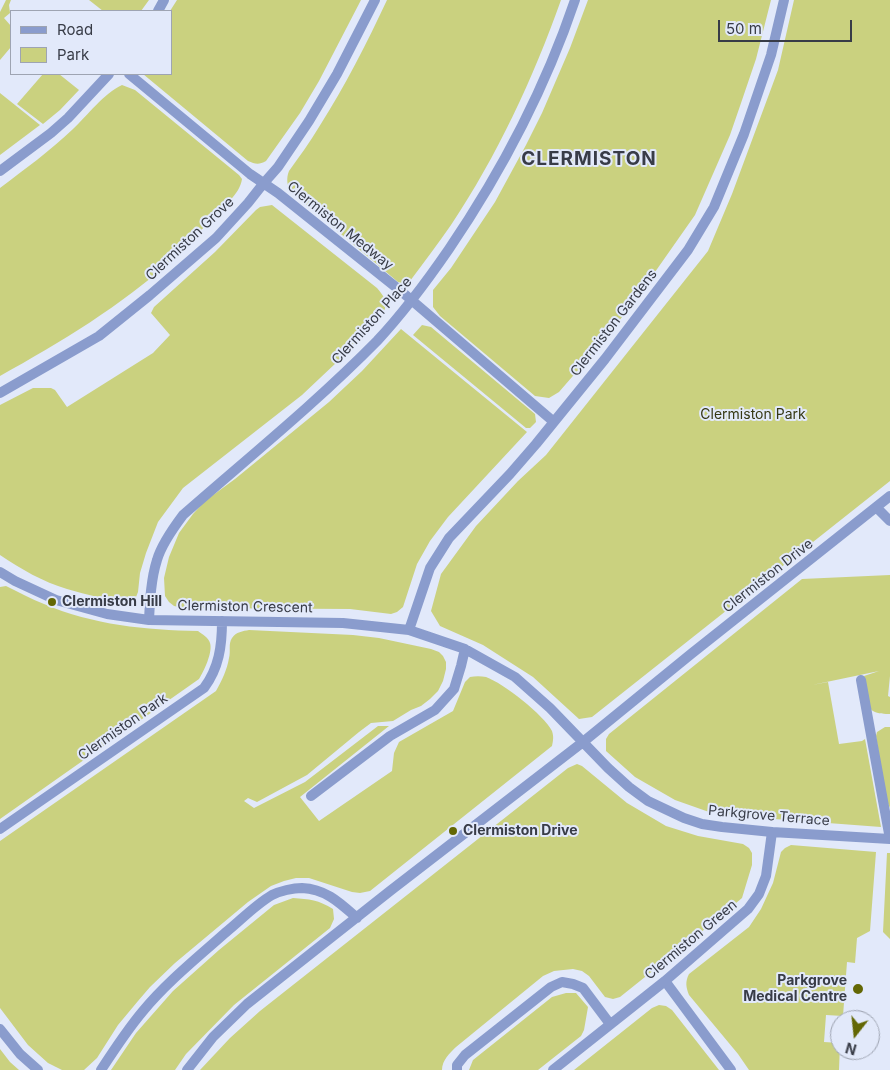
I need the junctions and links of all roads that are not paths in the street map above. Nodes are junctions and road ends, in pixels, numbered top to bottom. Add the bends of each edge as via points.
1 (375, 0) edge
2 (575, 0) edge
3 (784, 0) edge
4 (108, 75) edge
5 (131, 75) edge
6 (0, 170) edge
7 (263, 184) junction
8 (411, 301) junction
9 (0, 393) edge
10 (554, 422) junction
11 (890, 496) edge
12 (877, 508) junction
13 (890, 522) edge
14 (0, 572) edge
15 (149, 620) junction
16 (222, 620) junction
17 (409, 630) junction
18 (465, 649) junction
19 (861, 680) dead end
20 (583, 742) junction
21 (311, 796) dead end
22 (0, 829) edge
23 (772, 832) junction
24 (890, 839) edge
25 (357, 918) junction
26 (665, 981) junction
27 (610, 1024) junction
28 (0, 1029) edge
29 (38, 1070) edge
30 (101, 1070) edge
31 (187, 1070) edge
32 (457, 1070) edge
33 (553, 1070) edge
34 (731, 1070) edge

1 - 7 street, Clermiston Grove via 309,121
2 - 8 street, Clermiston Place via 534,103 509,153 467,222
3 - 10 street, Clermiston Gardens via 768,63 744,134 714,207 688,250
4 - 6 street via 51,133
5 - 7 street, Clermiston Medway
7 - 8 street, Clermiston Medway
7 - 9 street, Clermiston Grove via 216,238 99,336
8 - 10 street, Clermiston Medway
8 - 15 street, Clermiston Place via 328,388 183,515 157,559
10 - 17 street, Clermiston Gardens via 449,538 430,568
11 - 12 street, Clermiston Drive
12 - 13 street
12 - 20 street, Clermiston Drive
14 - 15 street, Clermiston Crescent via 56,600 107,614
15 - 16 street, Clermiston Crescent
16 - 17 street, Clermiston Crescent via 343,623
16 - 22 street, Clermiston Park via 217,664 204,688
17 - 18 street, Clermiston Crescent
18 - 20 street, Clermiston Crescent via 515,677
18 - 21 street via 454,689 435,710 390,736
19 - 24 street
20 - 23 street, Parkgrove Terrace via 629,787 664,810 702,824
20 - 25 street, Clermiston Drive
23 - 24 street, Parkgrove Terrace
23 - 26 street, Clermiston Green via 766,876 759,894 748,909
25 - 30 street via 336,899 320,892 303,888 273,895 167,985 126,1032
25 - 31 street, Clermiston Drive via 247,1004 213,1037
26 - 27 street, Clermiston Green
26 - 34 street
27 - 32 street via 584,988 562,982 551,987 465,1055
27 - 33 street, Clermiston Green
28 - 29 street

